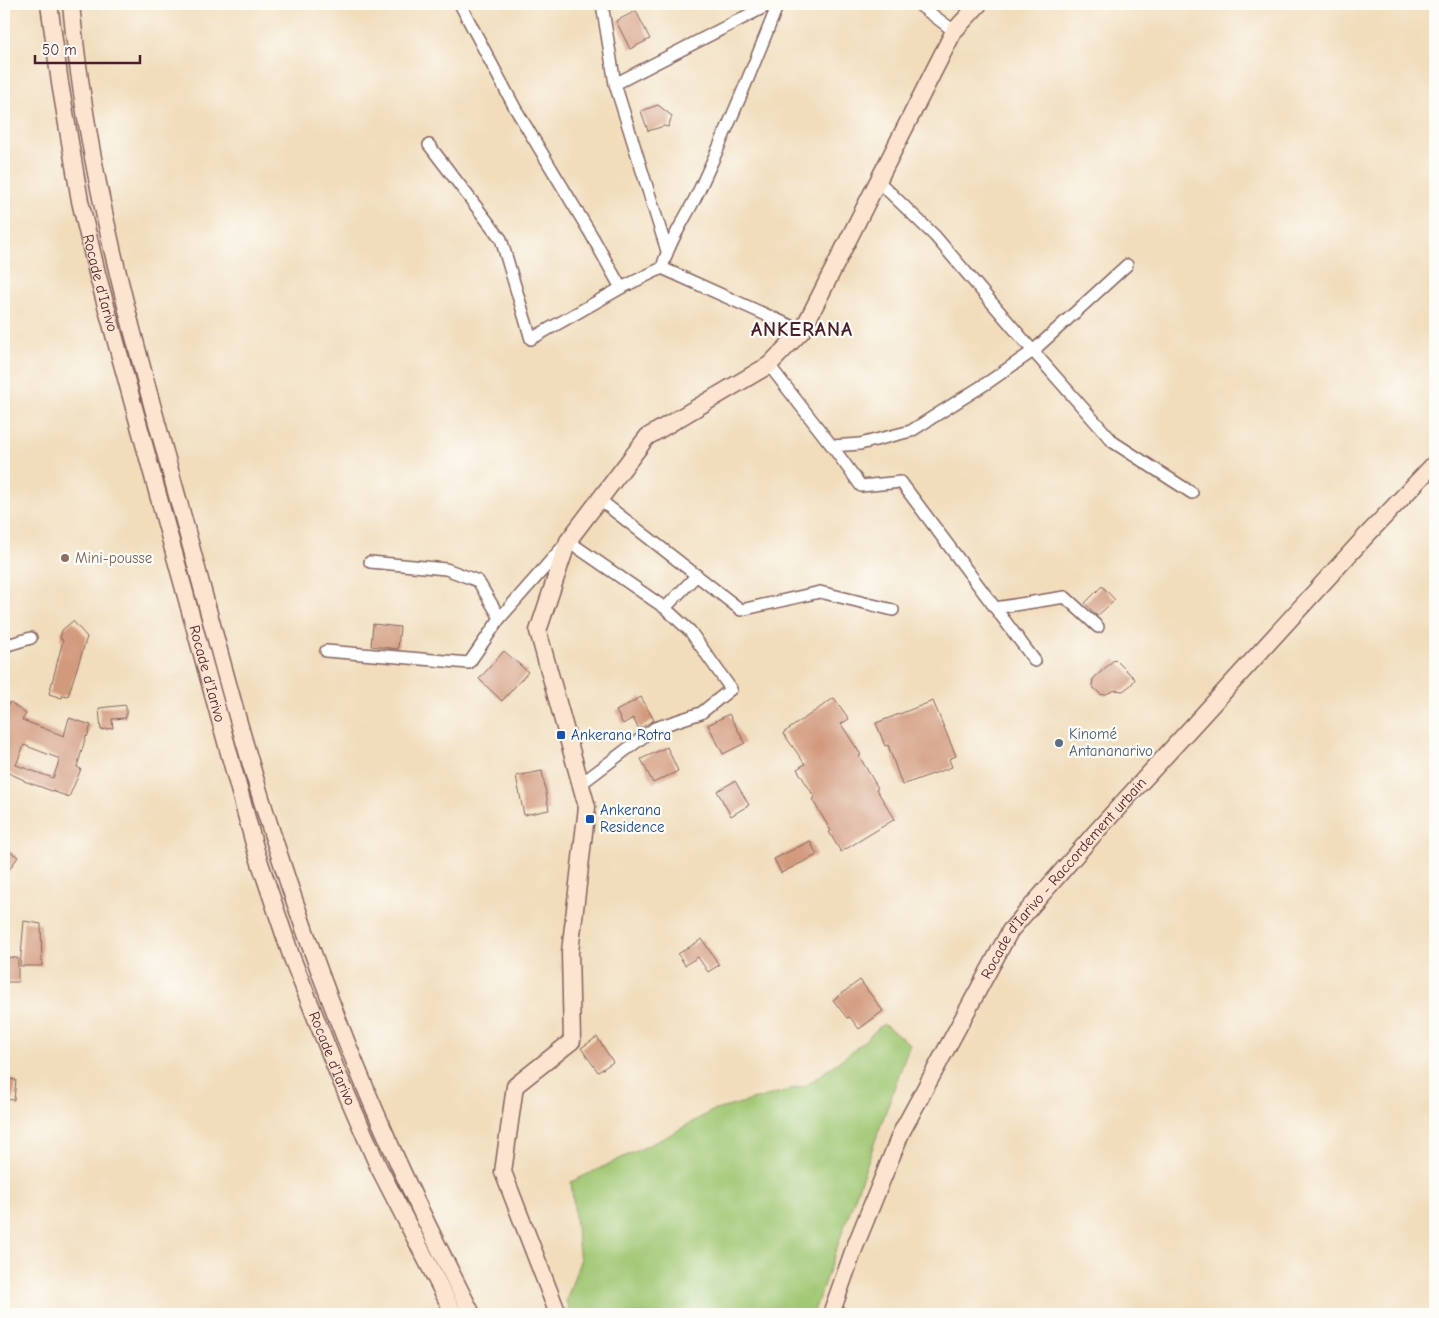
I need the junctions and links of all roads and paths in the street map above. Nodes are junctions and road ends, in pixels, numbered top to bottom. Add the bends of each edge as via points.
1 (49, 4) edge
2 (71, 4) edge
3 (460, 4) edge
4 (602, 4) edge
5 (770, 4) edge
6 (778, 4) edge
7 (918, 4) edge
8 (979, 4) edge
9 (954, 31) junction
10 (615, 84) junction
11 (429, 145) dead end
12 (878, 181) junction
13 (667, 251) junction
14 (1127, 265) dead end
15 (662, 268) junction
16 (621, 288) junction
17 (802, 331) junction
18 (1033, 351) junction
19 (769, 365) junction
20 (832, 446) junction
21 (1435, 463) edge
22 (1192, 493) dead end
23 (600, 500) junction
24 (568, 541) junction
25 (370, 562) dead end
26 (697, 575) junction
27 (666, 608) junction
28 (995, 608) junction
29 (893, 610) dead end
30 (500, 618) junction
31 (1098, 627) dead end
32 (31, 638) dead end
33 (4, 646) edge
34 (326, 651) dead end
35 (1035, 661) dead end
36 (582, 783) junction
37 (454, 1314) edge
38 (472, 1314) edge
39 (558, 1314) edge
40 (830, 1314) edge

1 - 37 main road, Rocade d'Iarivo via 80,201 97,273 256,851 292,958 338,1074 378,1166
2 - 38 main road, Rocade d'Iarivo via 88,133 121,290 273,835 349,1048 388,1140
3 - 16 street via 515,108
4 - 10 street
5 - 10 street
6 - 13 street via 700,188
7 - 9 street
8 - 9 main road
9 - 12 main road
10 - 13 street
11 - 16 street via 501,239 531,339
12 - 17 main road
12 - 18 street via 935,236
13 - 15 street
14 - 18 street
15 - 16 street
15 - 17 street
17 - 19 main road
18 - 20 street via 911,431 860,444
18 - 22 street via 1113,442
19 - 20 street
19 - 23 main road via 647,437
20 - 28 street via 861,486 901,482
21 - 40 main road, Rocade d'Iarivo - Raccordement urbain via 1094,833 1010,931 901,1133
23 - 24 main road
23 - 26 street
24 - 27 street
24 - 30 street
24 - 36 main road via 538,631
25 - 30 street via 446,569 478,581
26 - 27 street
26 - 29 street via 741,610 820,592
27 - 36 street via 690,631 731,689 702,713 655,728
28 - 31 street via 1064,597
28 - 35 street
30 - 34 street via 469,663
32 - 33 street
36 - 39 main road via 587,807 570,952 572,1041 515,1086 503,1172

